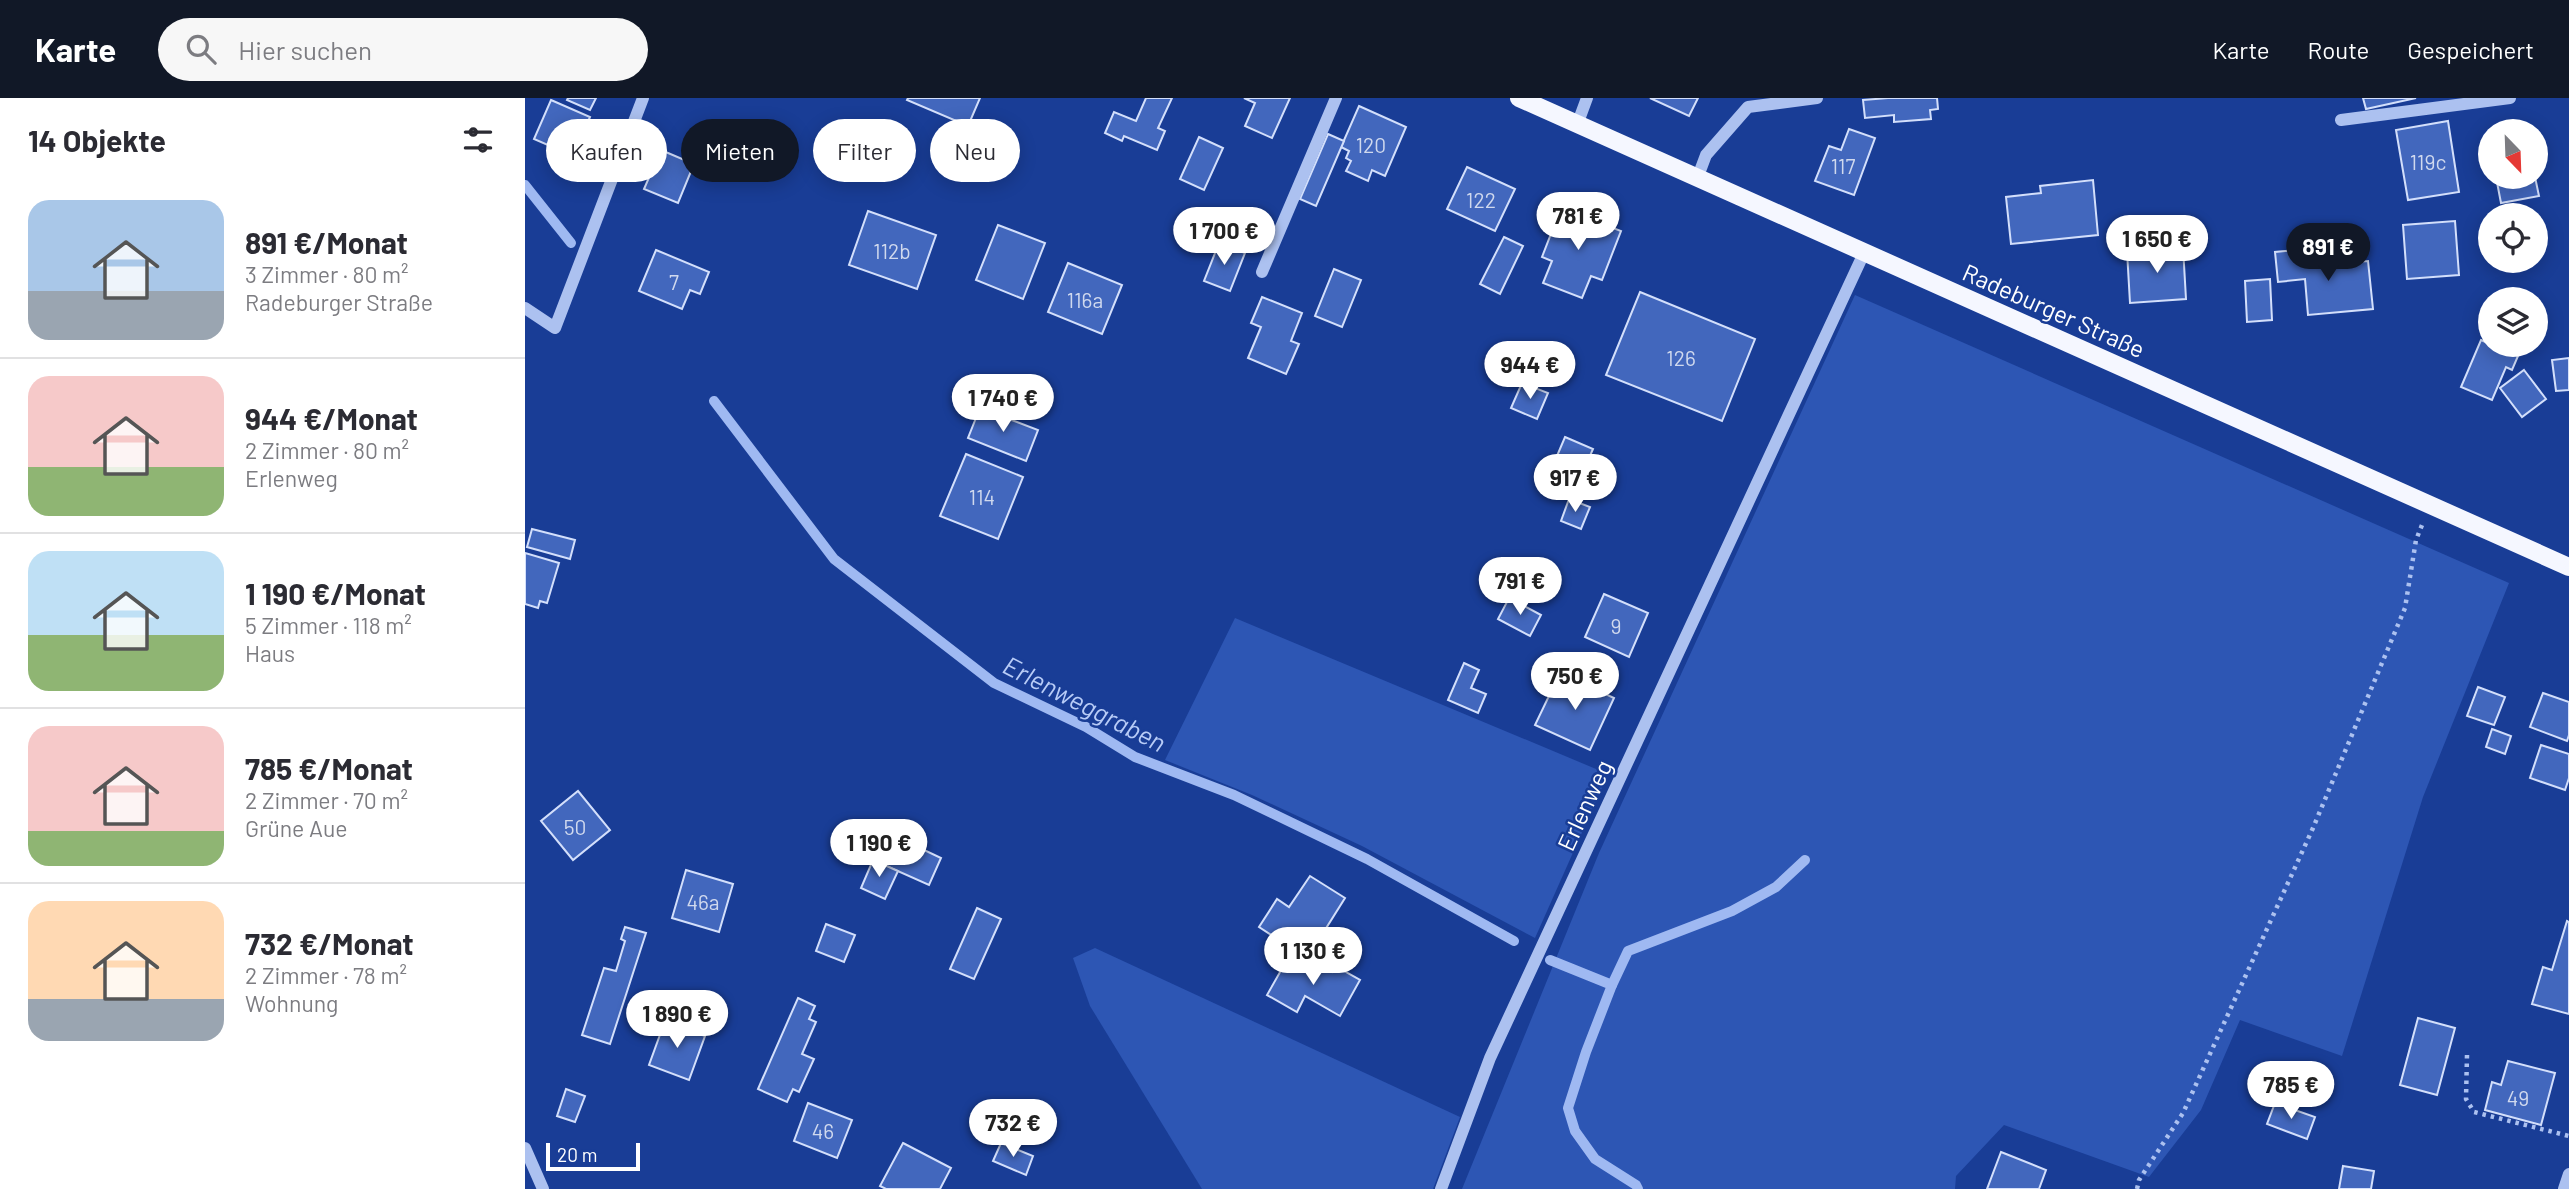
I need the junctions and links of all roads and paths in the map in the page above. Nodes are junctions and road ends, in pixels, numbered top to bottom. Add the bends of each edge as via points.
1 (643, 98) edge
2 (1336, 98) edge
3 (1519, 98) edge
4 (1587, 98) edge
5 (1817, 98) edge
6 (2509, 98) edge
7 (2341, 120) dead end
8 (1577, 125) junction
9 (1697, 179) junction
10 (1864, 253) junction
11 (1262, 272) dead end
12 (525, 309) edge
13 (2429, 504) junction
14 (2569, 566) edge
15 (2467, 1055) dead end
16 (2569, 1136) edge
17 (525, 1148) edge
18 (2569, 1174) edge
19 (543, 1189) edge
20 (1441, 1189) edge
21 (2137, 1189) edge
22 (2564, 1189) edge

1 - 12 street via 555,328
2 - 11 street
3 - 8 main road, Radeburger Straße
4 - 8 street
5 - 9 street via 1748,107 1706,155
6 - 7 street
8 - 9 main road, Radeburger Straße
9 - 10 main road, Radeburger Straße
10 - 13 main road, Radeburger Straße
10 - 20 street, Erlenweg via 1490,1058
13 - 14 main road, Radeburger Straße
13 - 21 path via 2416,540 2405,608 2313,828 2183,1114
15 - 16 path via 2466,1099 2474,1112
17 - 19 street
18 - 22 street

